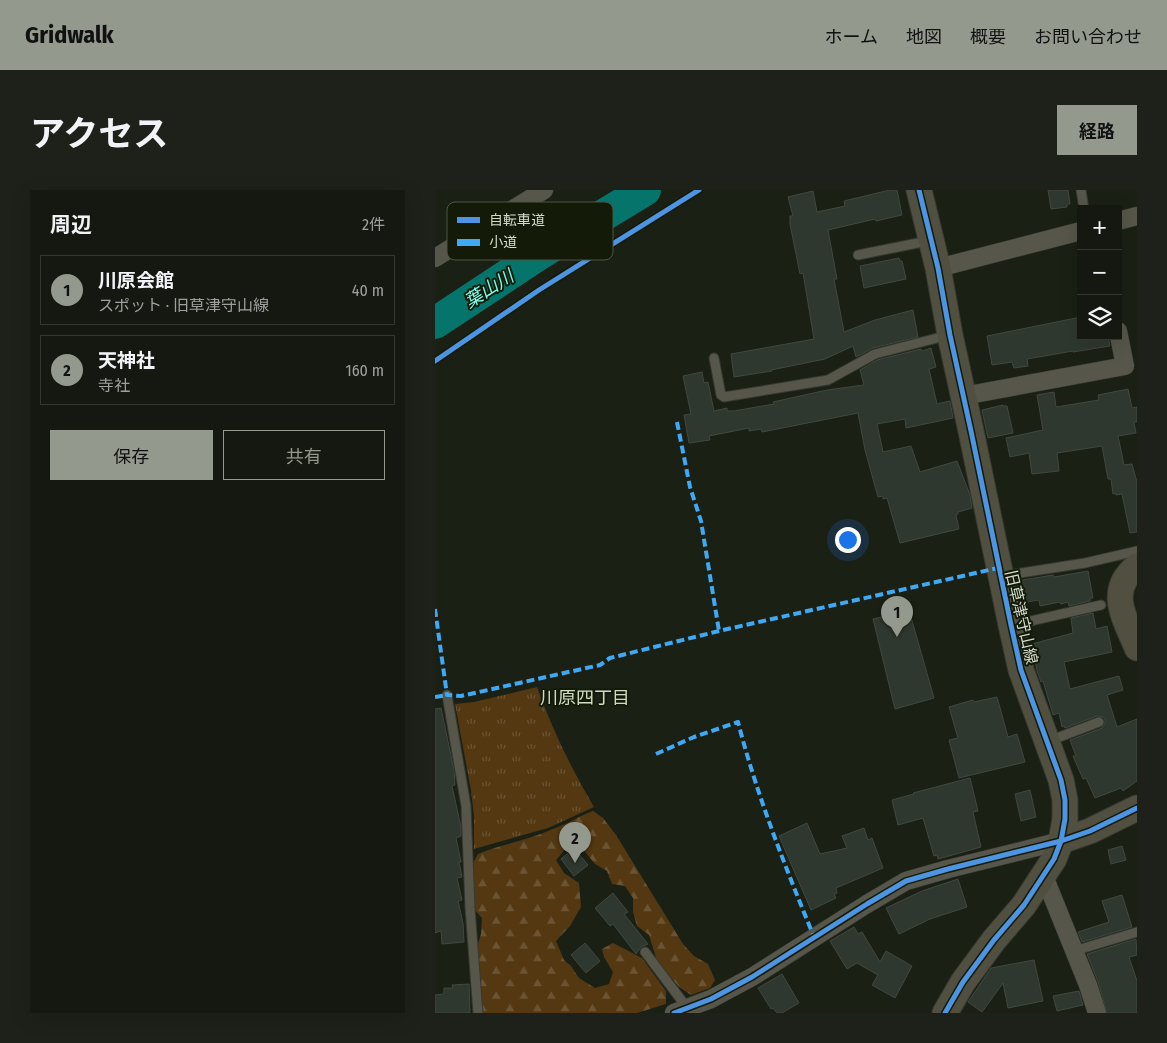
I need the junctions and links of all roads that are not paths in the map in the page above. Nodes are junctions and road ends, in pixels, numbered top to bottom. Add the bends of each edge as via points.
1 (544, 190) edge
2 (919, 190) edge
3 (1081, 190) edge
4 (525, 202) edge
5 (1083, 205) edge
6 (1137, 216) edge
7 (1122, 220) edge
8 (1077, 232) edge
9 (931, 240) junction
10 (447, 251) edge
11 (858, 255) dead end
12 (435, 258) edge
13 (938, 268) junction
14 (949, 335) junction
15 (1120, 340) edge
16 (714, 358) dead end
17 (963, 396) junction
18 (1137, 551) edge
19 (1137, 566) edge
20 (1000, 577) junction
21 (1101, 605) dead end
22 (1011, 625) junction
23 (1137, 648) edge
24 (447, 694) dead end
25 (1099, 722) dead end
26 (1047, 742) junction
27 (1137, 808) edge
28 (1061, 841) junction
29 (1044, 876) junction
30 (1137, 932) edge
31 (1074, 951) junction
32 (645, 952) dead end
33 (681, 1011) edge
34 (478, 1013) edge
35 (945, 1013) edge
36 (1097, 1013) edge

1 - 4 street
2 - 9 street, 旧草津守山線
3 - 5 lane
6 - 7 street
8 - 13 street
9 - 11 lane
9 - 13 street, 旧草津守山線
10 - 12 street
13 - 14 street, 旧草津守山線
14 - 16 lane via 875,354 827,380 724,397
14 - 17 street, 旧草津守山線
15 - 17 street via 1125,366
17 - 20 street, 旧草津守山線
18 - 20 lane
19 - 23 street via 1119,592 1120,605
20 - 22 street, 旧草津守山線
21 - 22 lane
22 - 26 street, 旧草津守山線 via 1021,670
24 - 34 lane via 466,806
25 - 26 lane
26 - 28 street, 旧草津守山線 via 1065,800
27 - 28 street
28 - 29 street, 旧草津守山線
28 - 33 street via 906,882 752,977
29 - 31 street
29 - 35 street, 旧草津守山線 via 963,982
30 - 31 lane
31 - 36 street
32 - 33 lane

